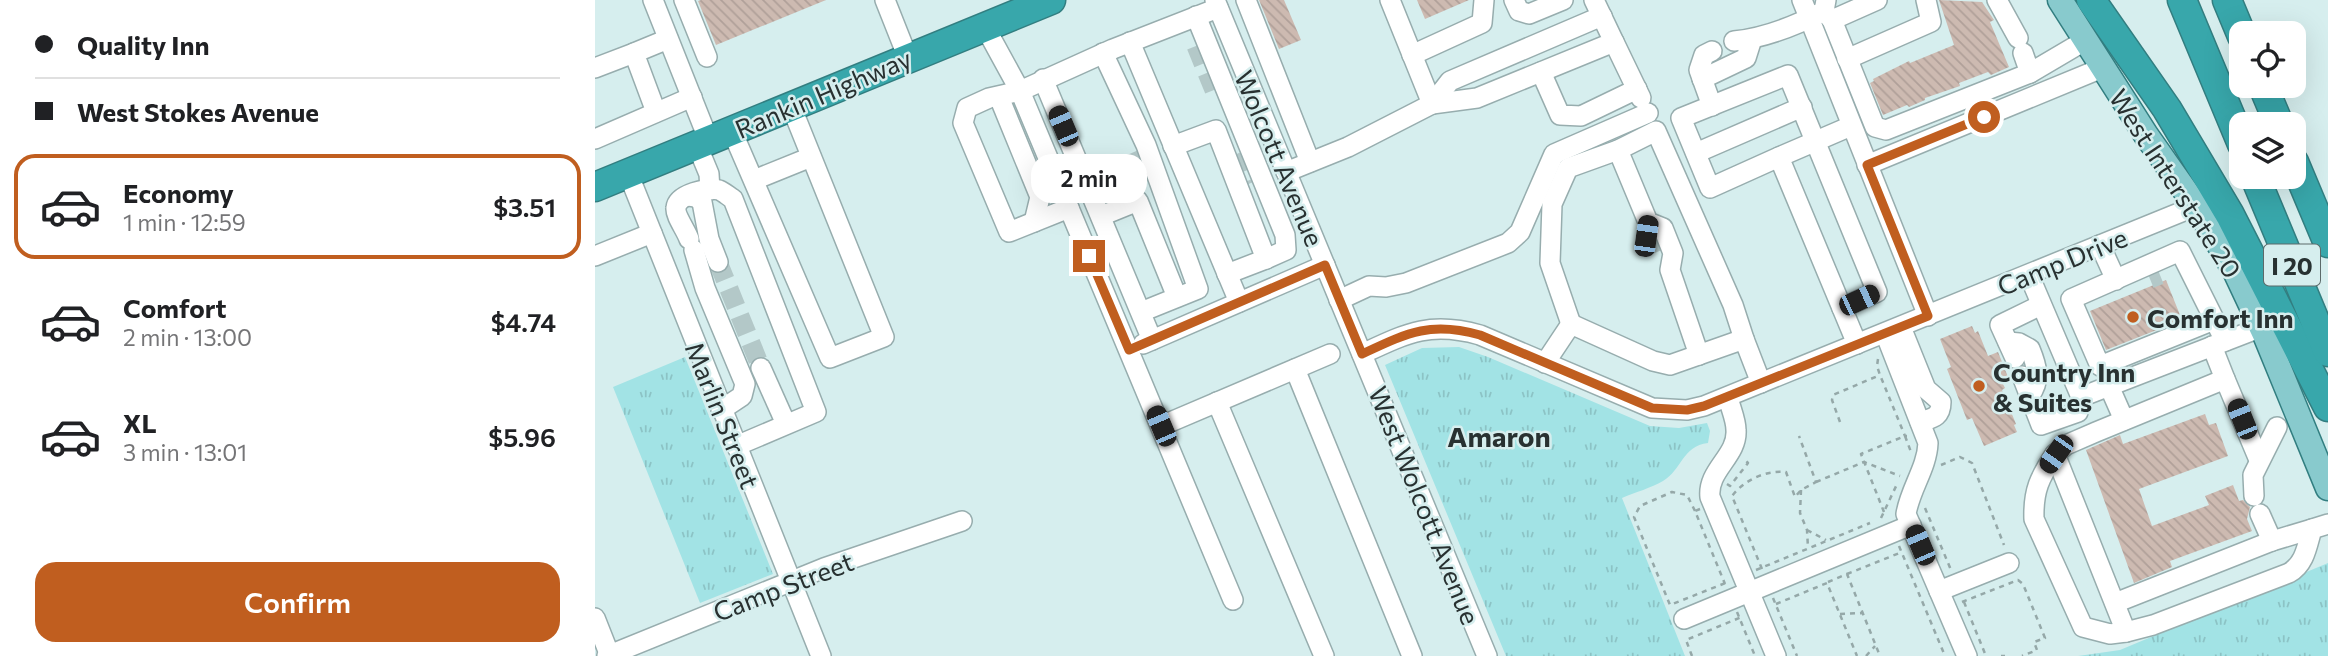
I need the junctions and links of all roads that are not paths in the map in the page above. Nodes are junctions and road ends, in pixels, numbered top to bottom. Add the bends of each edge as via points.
1 (653, 0) edge
2 (684, 0) edge
3 (885, 0) edge
4 (1051, 0) edge
5 (1246, 0) edge
6 (1390, 0) edge
7 (1484, 0) edge
8 (1514, 0) edge
9 (1563, 0) edge
10 (1877, 0) edge
11 (1926, 0) edge
12 (1997, 0) edge
13 (2060, 0) edge
14 (2091, 0) edge
15 (2182, 0) edge
16 (2227, 0) edge
17 (1216, 4) edge
18 (1598, 8) edge
19 (1818, 10) edge
20 (1191, 18) junction
21 (2236, 21) edge
22 (985, 27) junction
23 (668, 39) junction
24 (2086, 40) junction
25 (1130, 42) junction
26 (1614, 42) junction
27 (1196, 46) tunnel mouth
28 (1712, 51) dead end
29 (633, 52) junction
30 (1103, 53) junction
31 (1412, 55) junction
32 (707, 57) dead end
33 (908, 58) junction
34 (1847, 59) junction
35 (595, 68) edge
36 (2102, 68) junction
37 (1542, 72) junction
38 (2030, 73) junction
39 (1043, 79) junction
40 (1277, 79) junction
41 (1702, 79) junction
42 (1637, 89) junction
43 (1214, 90) tunnel mouth
44 (1020, 91) junction
45 (1252, 91) junction
46 (692, 97) junction
47 (999, 97) junction
48 (1432, 104) junction
49 (791, 106) junction
50 (1712, 106) junction
51 (1802, 107) junction
52 (656, 112) junction
53 (1648, 113) junction
54 (2229, 113) edge
55 (1131, 116) junction
56 (1851, 126) junction
57 (1657, 131) junction
58 (595, 139) edge
59 (713, 139) junction
60 (1816, 141) junction
61 (1173, 146) junction
62 (1618, 150) junction
63 (1240, 153) tunnel mouth
64 (1696, 153) junction
65 (811, 157) junction
66 (1779, 157) junction
67 (1310, 162) junction
68 (1867, 165) junction
69 (1286, 172) junction
70 (628, 173) junction
71 (1111, 178) dead end
72 (754, 180) junction
73 (1251, 183) tunnel mouth
74 (595, 187) edge
75 (2260, 189) edge
76 (2305, 189) edge
77 (710, 190) junction
78 (688, 196) junction
79 (1092, 196) junction
80 (2196, 206) junction
81 (1069, 208) junction
82 (1101, 216) junction
83 (1034, 222) junction
84 (652, 233) junction
85 (1181, 242) junction
86 (2328, 243) edge
87 (2100, 245) junction
88 (595, 256) edge
89 (1273, 256) junction
90 (2169, 256) junction
91 (718, 262) tunnel mouth
92 (1325, 265) junction
93 (1227, 274) junction
94 (2029, 275) junction
95 (2122, 277) junction
96 (1177, 297) junction
97 (1339, 300) junction
98 (1239, 302) junction
99 (2041, 305) junction
100 (1842, 308) junction
101 (1141, 312) junction
102 (1927, 314) junction
103 (2214, 320) junction
104 (1570, 324) junction
105 (2262, 327) junction
106 (1889, 337) junction
107 (1744, 339) junction
108 (1152, 340) junction
109 (1857, 344) junction
110 (2219, 344) junction
111 (1129, 350) junction
112 (2328, 352) edge
113 (1330, 354) dead end
114 (1362, 354) junction
115 (1699, 355) junction
116 (2015, 359) junction
117 (1545, 363) junction
118 (761, 368) tunnel mouth
119 (1295, 369) junction
120 (2225, 379) junction
121 (1761, 383) junction
122 (2109, 386) junction
123 (2030, 395) junction
124 (1727, 397) junction
125 (2081, 397) junction
126 (1217, 402) junction
127 (2328, 407) edge
128 (721, 410) junction
129 (2124, 420) junction
130 (1920, 422) junction
131 (786, 424) junction
132 (1161, 426) junction
133 (2277, 427) dead end
134 (736, 446) junction
135 (2056, 454) junction
136 (2259, 460) junction
137 (2328, 488) edge
138 (1915, 517) junction
139 (962, 521) dead end
140 (2320, 527) edge
141 (2272, 541) junction
142 (2007, 554) road end
143 (790, 582) junction
144 (1754, 584) junction
145 (1939, 591) junction
146 (1233, 600) dead end
147 (2115, 603) junction
148 (595, 618) edge
149 (1684, 619) dead end
150 (2126, 632) junction
151 (609, 656) edge
152 (821, 656) edge
153 (1324, 656) edge
154 (1412, 656) edge
155 (1487, 656) edge
156 (1776, 656) edge
157 (1967, 656) edge

1 - 23 street
2 - 32 street
3 - 33 street
4 - 22 highway, Rankin Highway
5 - 40 street
6 - 31 street
7 - 31 street via 1482,23
8 - 9 street via 1519,11 1529,14
10 - 19 street
11 - 34 street via 1931,22
12 - 38 street
13 - 24 main road, West Interstate 20
14 - 127 highway via 2167,109 2230,215
15 - 54 highway
16 - 21 highway
17 - 20 street
17 - 45 street, Wolcott Avenue
18 - 26 street
18 - 48 street via 1450,81
19 - 34 street
19 - 41 street via 1743,40 1747,58
19 - 56 street
20 - 25 street
20 - 27 street
20 - 89 street via 1285,235 1286,250
22 - 33 highway, Rankin Highway
22 - 44 street
23 - 29 street
23 - 46 street
24 - 36 main road, West Interstate 20
24 - 38 street
25 - 30 street
25 - 61 street
26 - 37 street
26 - 42 street
28 - 41 street via 1704,55 1699,70
29 - 35 street
29 - 52 street
30 - 39 street
30 - 55 street
31 - 48 street
33 - 49 highway, Rankin Highway
34 - 38 street via 1875,127 1886,130
36 - 68 street
36 - 80 main road, West Interstate 20
37 - 42 street via 1560,116 1581,116
37 - 48 street via 1476,98
39 - 44 street
39 - 79 street
40 - 45 street
40 - 67 street
41 - 50 street
42 - 53 street
43 - 63 street
44 - 47 street
44 - 81 street
45 - 69 street, Wolcott Avenue
46 - 52 street
46 - 59 street
47 - 83 street via 1040,197
47 - 83 street via 967,108 963,123 1009,232
48 - 67 street
49 - 59 highway, Rankin Highway
49 - 65 street
50 - 51 street via 1788,75
50 - 64 street via 1681,118
51 - 60 street
51 - 64 street
52 - 58 street
53 - 57 street
53 - 97 street via 1554,154 1520,232 1508,243 1406,283 1369,286
55 - 85 street
55 - 85 street via 1136,156 1166,228
56 - 60 street
56 - 68 street
57 - 62 street
57 - 107 street
59 - 70 highway, Rankin Highway
59 - 72 street
59 - 77 street
60 - 66 street
60 - 100 street via 1877,292
61 - 89 street via 1216,130
61 - 93 street
62 - 104 street via 1568,168 1552,204 1550,264
62 - 115 street via 1647,229 1663,228 1673,253 1662,264
64 - 66 street via 1710,188
65 - 72 street
65 - 72 street via 884,337 830,358
66 - 100 street
67 - 69 street
68 - 102 street
69 - 92 street, Wolcott Avenue
70 - 74 highway, Rankin Highway
70 - 84 street, Marlin Street
71 - 79 street
73 - 89 street
75 - 112 highway, I 20
76 - 86 highway, I 20
77 - 78 street
77 - 131 street via 733,199 816,412
78 - 91 street via 702,202
78 - 128 street via 681,198 676,211 745,384 743,397
79 - 82 street
80 - 87 street, Camp Drive
80 - 105 main road, West Interstate 20
81 - 83 street
81 - 111 street
82 - 96 street via 1138,201
82 - 101 street
84 - 88 street
84 - 128 street, Marlin Street
85 - 96 street via 1198,289
87 - 94 street, Camp Drive
87 - 95 street
89 - 93 street
90 - 95 street
90 - 95 street via 2155,277
90 - 103 street via 2180,251
92 - 97 street, Wolcott Avenue
92 - 98 street
93 - 98 street
94 - 99 street
94 - 102 street, Camp Drive
95 - 103 street via 2071,299 2100,366
96 - 101 street
97 - 114 street, Wolcott Avenue
98 - 108 street
99 - 116 street via 2000,325
99 - 125 street
100 - 109 street
101 - 108 street
102 - 106 street, Camp Drive
103 - 110 street
104 - 115 street via 1653,361 1670,365
104 - 117 street
105 - 110 street
105 - 137 main road, West Interstate 20
106 - 109 street, Camp Drive
106 - 130 street
106 - 130 street via 1926,389 1941,402 1935,417
107 - 115 street
107 - 121 street
108 - 111 street
109 - 121 street, Camp Drive
110 - 120 street
110 - 122 street
111 - 132 street
113 - 119 street
114 - 117 street, Camp Drive via 1400,337 1436,328 1459,329
114 - 155 street, West Wolcott Avenue
116 - 123 street
116 - 123 street via 2019,343 2030,349 2037,368 2036,387
117 - 124 street, Camp Drive via 1652,408 1687,410
118 - 131 street
119 - 126 street
119 - 154 street
120 - 129 street
120 - 136 street
121 - 124 street, Camp Drive
122 - 125 street
122 - 129 street
123 - 125 street via 2041,425 2078,412
124 - 144 street via 1737,431 1732,450 1709,486 1710,497
126 - 132 street
126 - 153 street
128 - 134 street, Marlin Street
129 - 135 street via 2066,445
130 - 138 street via 1929,443 1908,503 1906,514
131 - 134 street
132 - 146 street
133 - 136 street
134 - 143 street, Marlin Street
135 - 147 street
135 - 150 street via 2039,478 2034,519 2083,627 2096,633
136 - 141 street via 2253,475 2257,505
138 - 144 street
138 - 145 street
139 - 143 street, Camp Street
140 - 141 street
140 - 150 street via 2297,569
141 - 147 street
142 - 145 street
143 - 151 street, Camp Street
143 - 152 street, Marlin Street
144 - 149 street
144 - 156 street
145 - 157 street
147 - 150 street
148 - 151 street

